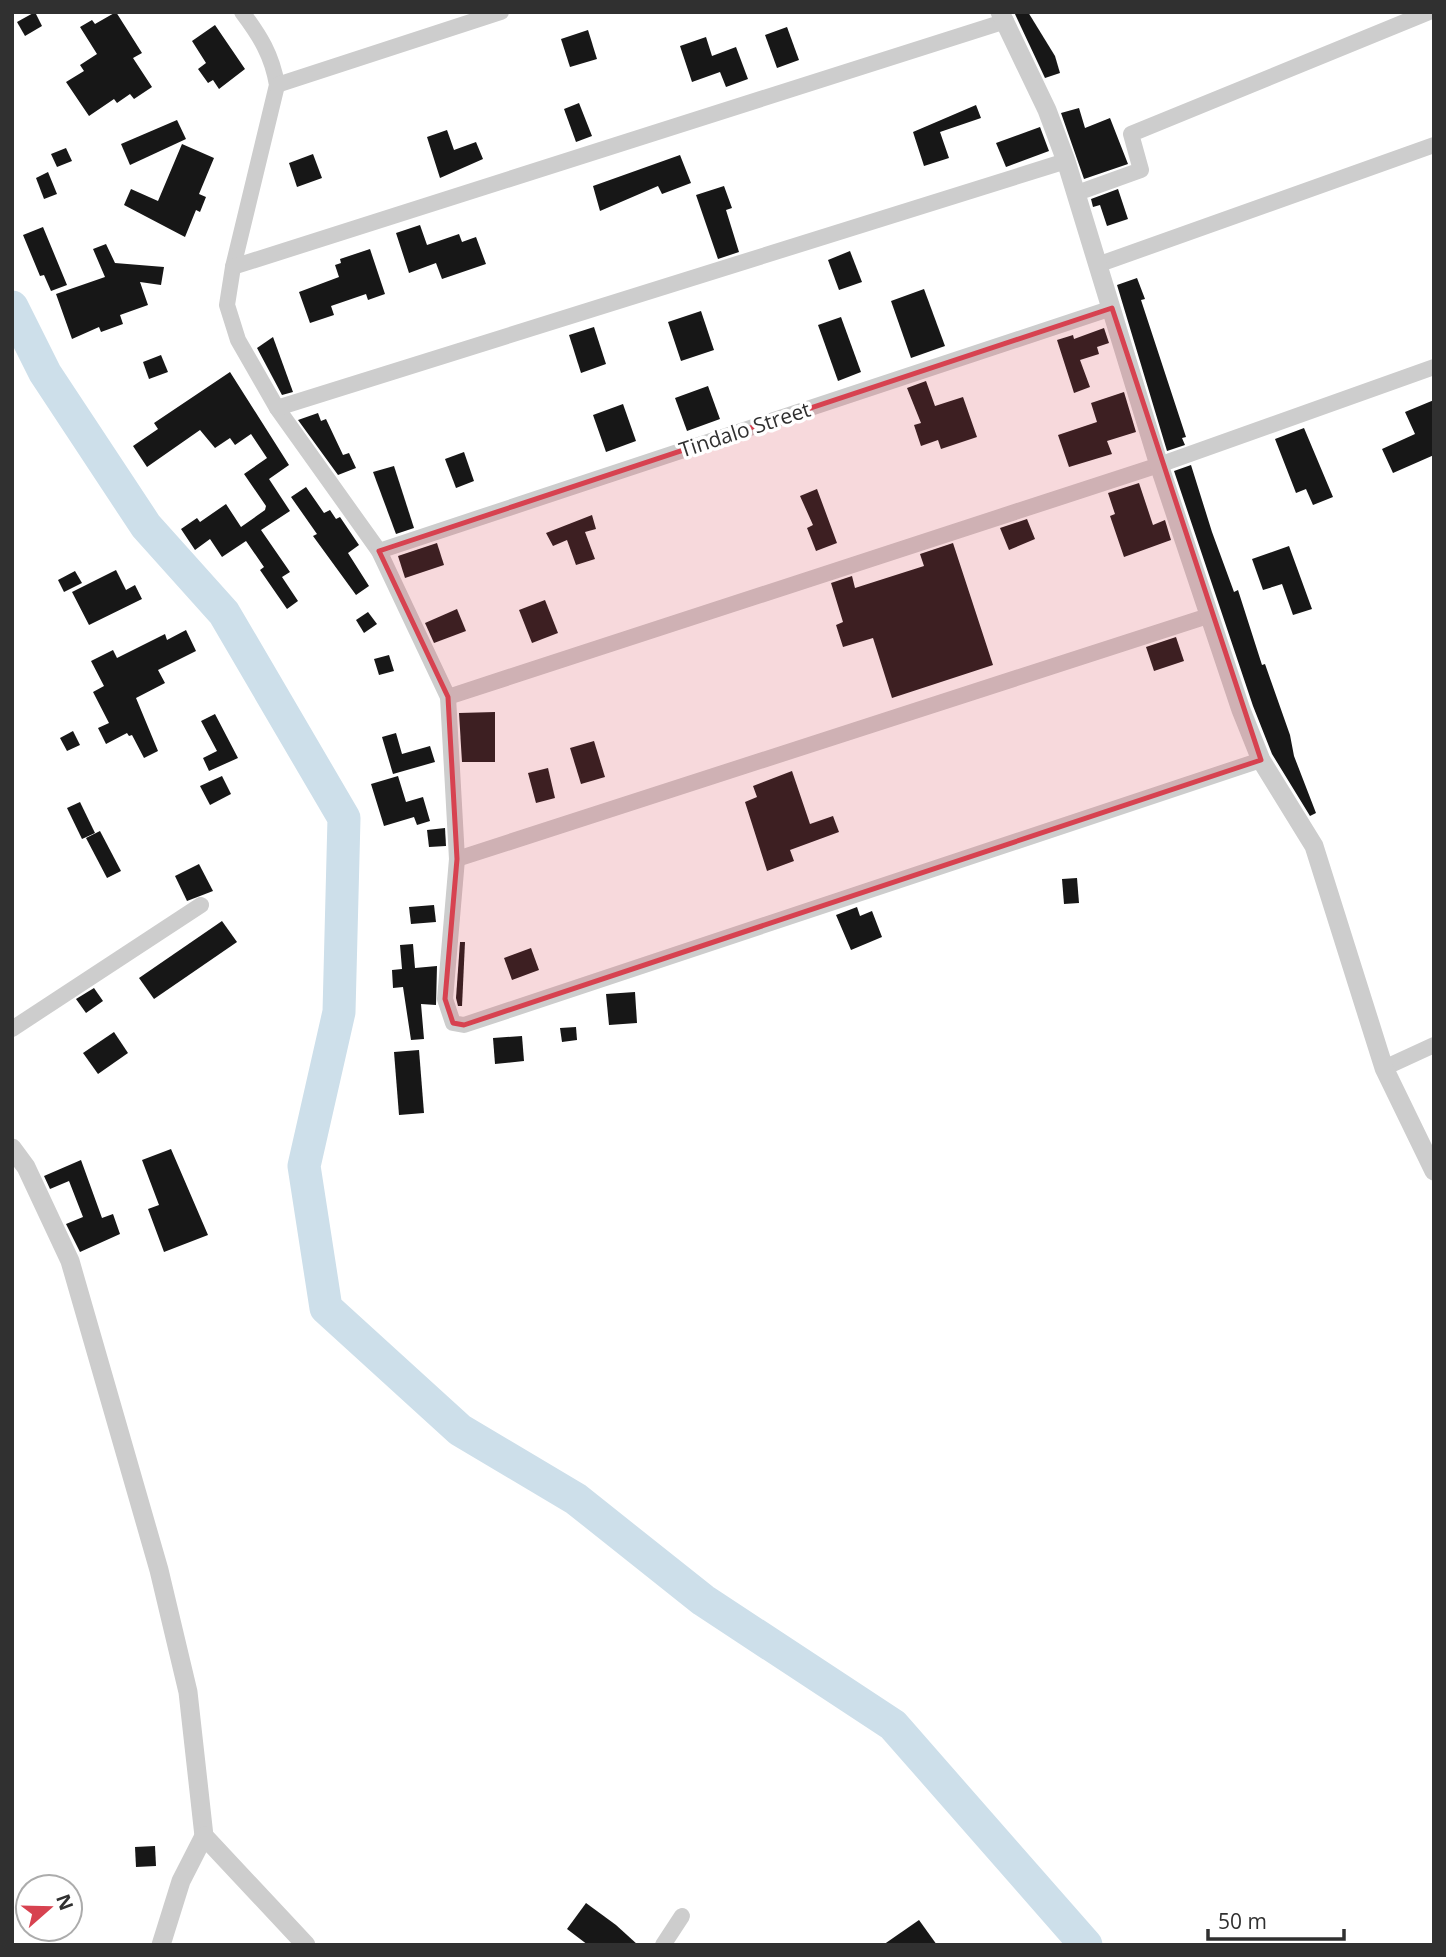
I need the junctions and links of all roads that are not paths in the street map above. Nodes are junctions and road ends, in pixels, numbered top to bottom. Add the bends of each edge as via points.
1 (242, 12) edge
2 (501, 12) edge
3 (1429, 12) edge
4 (1003, 17) edge
5 (277, 85) junction
6 (1434, 145) edge
7 (1066, 162) junction
8 (1077, 193) junction
9 (1100, 264) junction
10 (233, 267) junction
11 (1112, 308) junction
12 (1434, 367) edge
13 (277, 408) junction
14 (1159, 465) junction
15 (379, 551) junction
16 (1208, 616) junction
17 (449, 698) junction
18 (1261, 761) junction
19 (457, 859) junction
20 (201, 905) dead end
21 (12, 1029) edge
22 (1434, 1045) edge
23 (1384, 1068) junction
24 (16, 1158) edge
25 (1434, 1171) edge
26 (204, 1836) junction
27 (682, 1916) dead end
28 (161, 1945) edge
29 (306, 1945) edge
30 (663, 1945) edge

1 - 5 street via 264,41
2 - 5 street
3 - 8 street via 1131,134 1141,170
4 - 7 street
4 - 10 street
5 - 10 street
6 - 9 street
7 - 8 street
7 - 13 street
8 - 9 street
9 - 11 street
10 - 13 street via 227,305 237,340
11 - 14 street
11 - 15 street, Tindalo Street
12 - 14 street
13 - 15 street
14 - 16 street
14 - 17 street
15 - 17 street
16 - 18 street
16 - 19 street
17 - 19 street
18 - 19 street via 464,1025 453,1023 445,999
18 - 23 street via 1314,846
20 - 21 street
22 - 23 street
23 - 25 street
24 - 26 street via 70,1261 159,1570 188,1692
26 - 28 street via 180,1881
26 - 29 street
27 - 30 street

